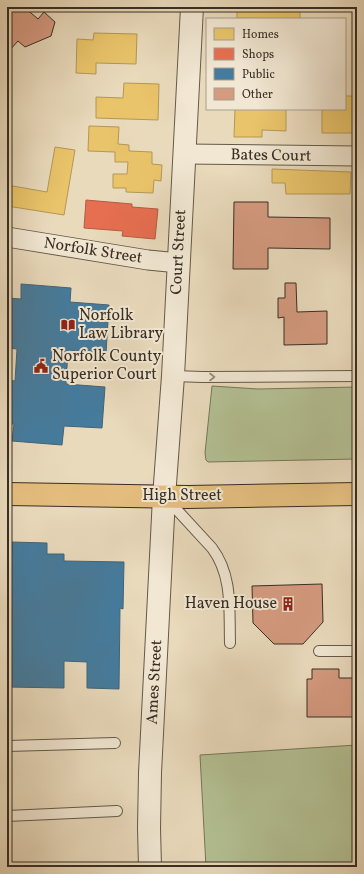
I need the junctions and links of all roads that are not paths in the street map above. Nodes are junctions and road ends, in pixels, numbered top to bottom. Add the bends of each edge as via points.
1 (192, 7) edge
2 (185, 154) junction
3 (357, 156) edge
4 (7, 237) edge
5 (179, 263) junction
6 (173, 376) junction
7 (357, 376) edge
8 (7, 494) edge
9 (357, 494) edge
10 (164, 497) junction
11 (230, 643) dead end
12 (318, 651) dead end
13 (357, 651) edge
14 (115, 743) dead end
15 (7, 746) edge
16 (117, 811) dead end
17 (7, 816) edge
18 (150, 867) edge

1 - 2 street, Court Street
2 - 3 street, Bates Court
2 - 5 street, Court Street
4 - 5 street, Norfolk Street
5 - 6 street, Court Street
6 -> 7 lane
6 - 10 street, Court Street
8 - 10 main road, High Street
9 - 10 main road, High Street
10 - 11 lane via 212,548 223,566 228,589
10 - 18 street, Ames Street via 150,773
12 - 13 lane
14 - 15 lane
16 - 17 lane

